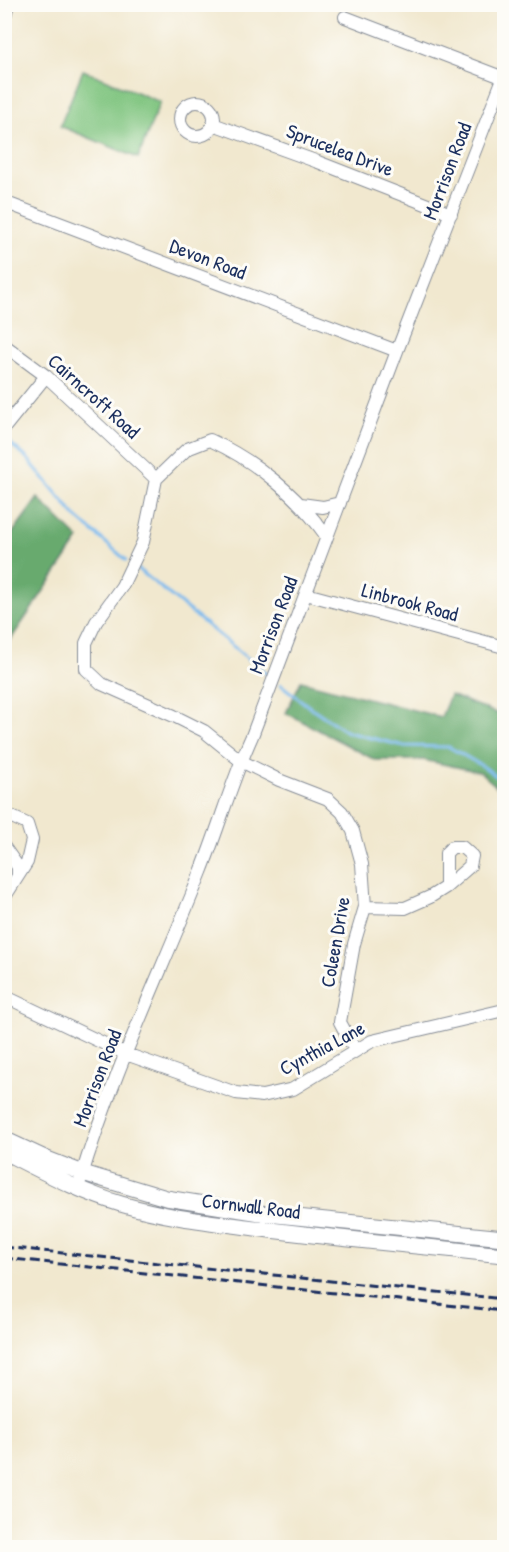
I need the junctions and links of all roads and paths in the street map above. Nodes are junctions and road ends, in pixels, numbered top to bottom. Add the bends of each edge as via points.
1 (8, 4) edge
2 (345, 17) dead end
3 (4, 20) edge
4 (504, 77) edge
5 (213, 124) dead end
6 (4, 202) edge
7 (452, 214) junction
8 (4, 345) edge
9 (398, 351) junction
10 (46, 376) junction
11 (4, 428) edge
12 (156, 479) junction
13 (340, 502) junction
14 (301, 504) junction
15 (327, 537) junction
16 (306, 594) junction
17 (504, 647) edge
18 (241, 761) junction
19 (4, 819) edge
20 (4, 847) edge
21 (18, 875) junction
22 (446, 887) dead end
23 (4, 898) edge
24 (364, 907) junction
25 (4, 996) edge
26 (504, 1010) edge
27 (355, 1050) junction
28 (126, 1054) junction
29 (4, 1139) edge
30 (4, 1152) edge
31 (80, 1180) junction
32 (504, 1238) edge
33 (504, 1255) edge

1 - 3 street
2 - 4 street
4 - 7 street, Morrison Road
5 - 7 street, Sprucelea Drive
6 - 9 street, Devon Road
7 - 9 street, Morrison Road
8 - 10 street, Cairncroft Road
9 - 13 street, Morrison Road
10 - 11 street
10 - 12 street, Cairncroft Road
12 - 14 street via 187,449 210,440 238,452
12 - 18 street, Coleen Drive via 143,542 122,585 86,642 86,669 102,684 204,731
13 - 14 street via 323,507
13 - 15 street, Morrison Road
14 - 15 street
15 - 16 street, Morrison Road
16 - 17 street, Linbrook Road
16 - 18 street, Morrison Road
18 - 24 street, Coleen Drive via 328,799 342,812 353,831 362,864
18 - 28 street, Morrison Road via 202,870
19 - 21 street via 12,817 27,824 32,840 27,862
20 - 21 street via 18,867
21 - 23 street
22 - 24 street via 405,908
24 - 27 street, Coleen Drive via 340,1022
25 - 28 street, Cynthia Lane
26 - 27 street, Cynthia Lane via 372,1041
27 - 28 street, Cynthia Lane via 293,1089 262,1096 236,1094
28 - 31 street, Morrison Road
29 - 31 main road, Cornwall Road
30 - 31 main road, Cornwall Road
31 - 32 main road, Cornwall Road via 267,1214
31 - 33 main road, Cornwall Road via 145,1211 200,1221

